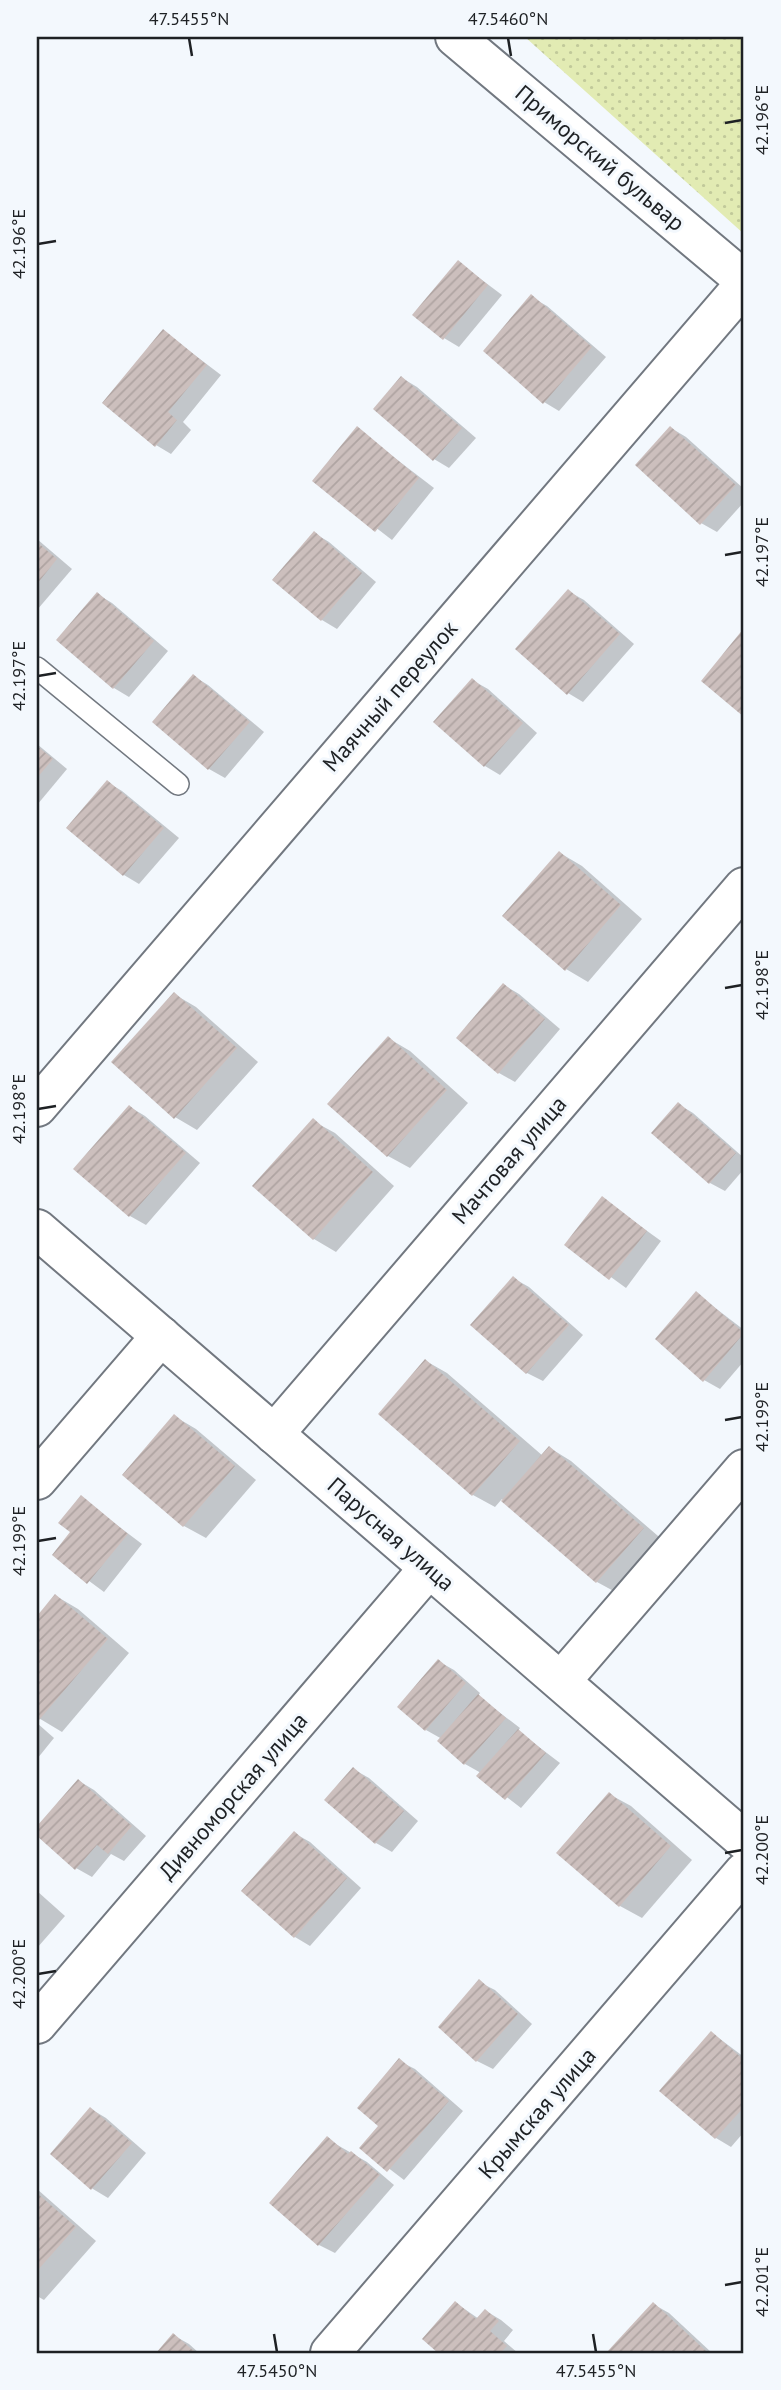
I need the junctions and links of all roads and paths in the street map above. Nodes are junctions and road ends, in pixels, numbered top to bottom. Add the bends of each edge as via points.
1 (455, 37) edge
2 (744, 282) edge
3 (37, 668) edge
4 (178, 784) dead end
5 (744, 887) edge
6 (37, 1107) edge
7 (37, 1229) edge
8 (160, 1336) junction
9 (274, 1434) junction
10 (744, 1469) edge
11 (37, 1479) edge
12 (429, 1568) junction
13 (561, 1681) junction
14 (744, 1840) edge
15 (744, 1872) edge
16 (37, 2024) edge
17 (330, 2353) edge

1 - 2 street, Приморский бульвар
2 - 6 street, Маячный переулок
3 - 4 lane
5 - 9 street, Мачтовая улица
7 - 8 street, Парусная улица
8 - 9 street, Парусная улица
8 - 11 street
9 - 12 street, Парусная улица
10 - 13 street
12 - 13 street, Парусная улица
12 - 16 street, Дивноморская улица
13 - 14 street, Парусная улица
15 - 17 street, Крымская улица

